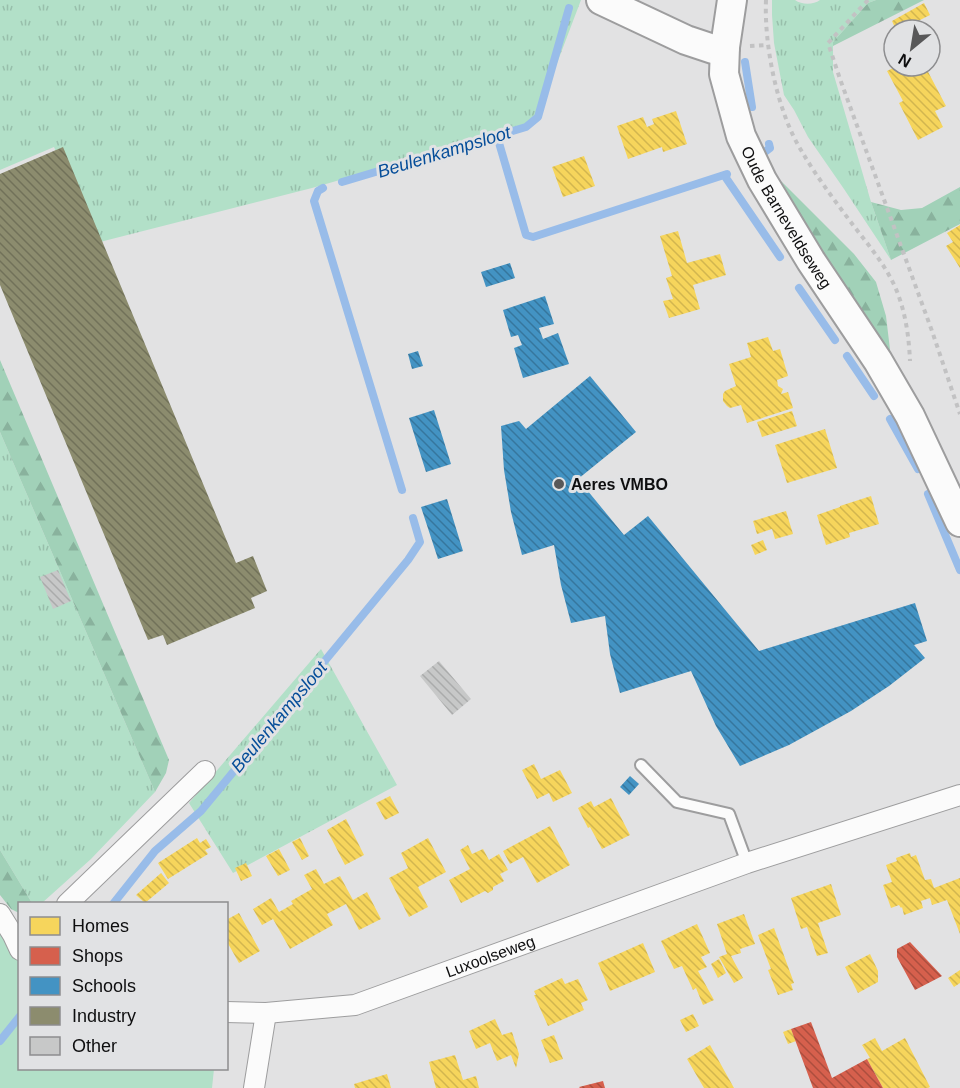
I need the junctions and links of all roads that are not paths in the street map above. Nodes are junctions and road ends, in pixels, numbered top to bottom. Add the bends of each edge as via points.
1 (601, 0) edge
2 (732, 0) edge
3 (725, 47) junction
4 (960, 522) edge
5 (641, 765) dead end
6 (205, 771) dead end
7 (960, 795) edge
8 (747, 863) junction
9 (68, 902) edge
10 (0, 914) edge
11 (18, 948) edge
12 (228, 1012) edge
13 (266, 1014) junction
14 (254, 1088) edge

1 - 3 street via 686,40 713,49
2 - 3 street, Oude Barneveldseweg
3 - 4 street, Oude Barneveldseweg via 724,74 732,108 762,180 910,416
5 - 8 lane via 677,802 729,814
6 - 9 street
7 - 8 street, Luxoolseweg
8 - 13 street, Luxoolseweg via 355,1005
10 - 11 street
12 - 13 street, Luxoolseweg
13 - 14 street

